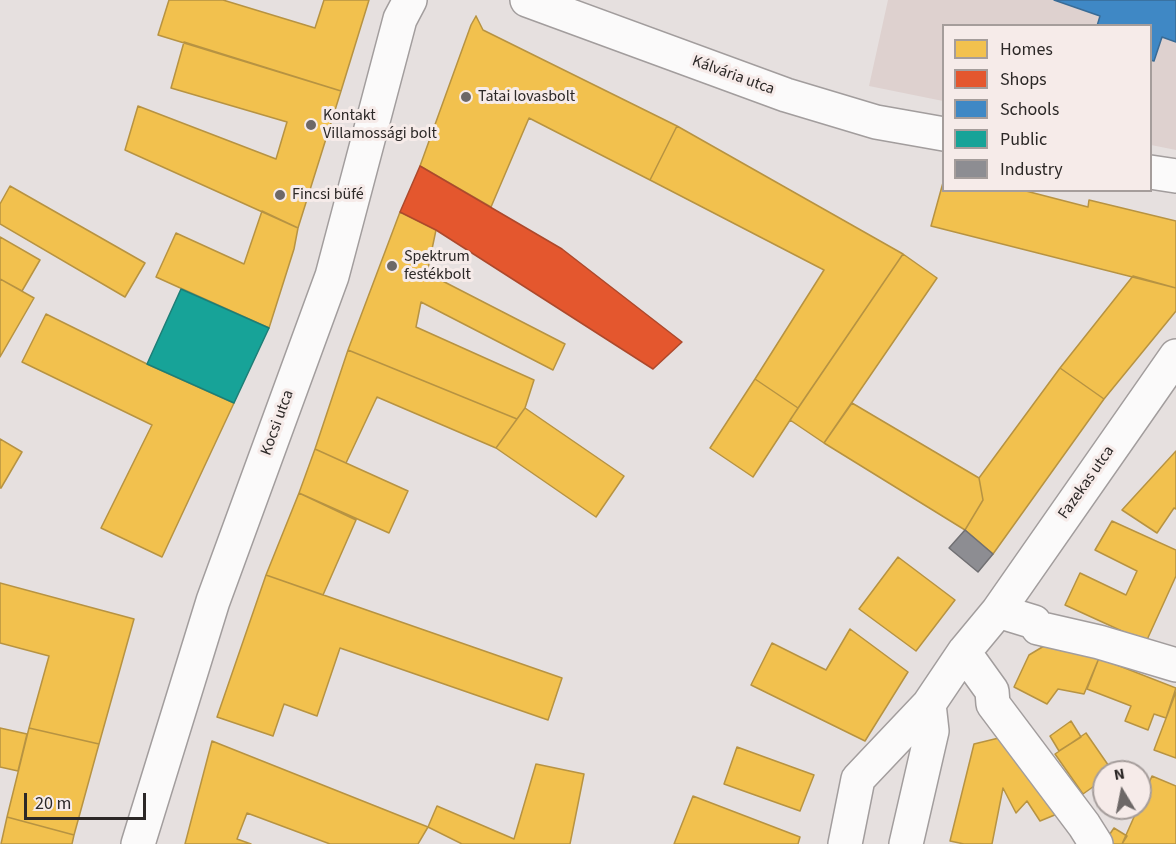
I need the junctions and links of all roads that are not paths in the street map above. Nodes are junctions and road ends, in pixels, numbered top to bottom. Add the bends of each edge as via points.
1 (410, 0) edge
2 (527, 0) edge
3 (942, 134) edge
4 (1152, 172) edge
5 (1176, 176) edge
6 (1176, 356) edge
7 (998, 611) junction
8 (964, 652) junction
9 (1176, 665) edge
10 (929, 704) junction
11 (138, 844) edge
12 (845, 844) edge
13 (906, 844) edge
14 (1096, 844) edge

1 - 11 street, Kocsi utca via 400,19 332,276 213,601
2 - 3 street, Kálvária utca via 786,95 876,122
4 - 5 street
6 - 7 street, Fazekas utca
7 - 8 street, Fazekas utca
7 - 9 street via 1034,622 1038,628
8 - 10 street, Fazekas utca
8 - 14 street via 993,691 993,704
10 - 12 street, Fazekas utca via 858,779
10 - 13 street via 932,731

